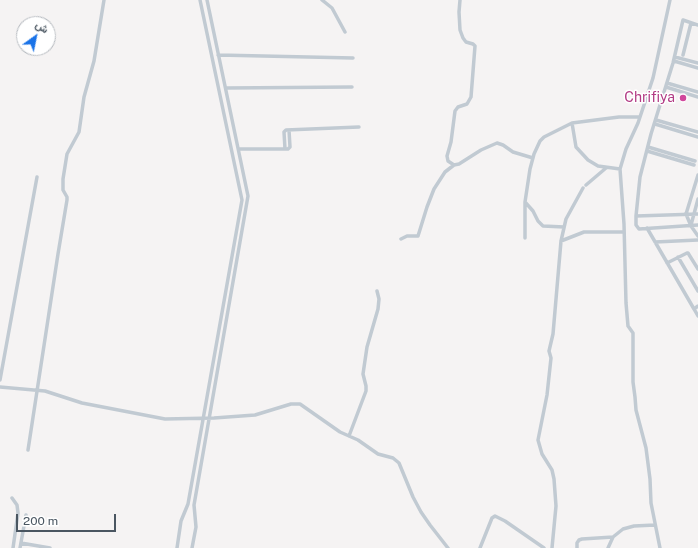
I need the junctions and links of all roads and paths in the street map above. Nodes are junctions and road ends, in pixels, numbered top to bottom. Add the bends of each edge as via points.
1 (104, 0) edge
2 (200, 0) edge
3 (207, 0) edge
4 (322, 0) edge
5 (460, 0) edge
6 (670, 0) edge
7 (691, 23) junction
8 (698, 25) edge
9 (345, 32) dead end
10 (218, 54) junction
11 (683, 55) dead end
12 (675, 56) junction
13 (353, 58) dead end
14 (674, 61) junction
15 (698, 63) edge
16 (698, 68) edge
17 (667, 85) junction
18 (352, 87) dead end
19 (226, 88) junction
20 (696, 92) edge
21 (693, 96) junction
22 (698, 97) edge
23 (640, 117) junction
24 (656, 122) junction
25 (572, 123) junction
26 (359, 127) dead end
27 (684, 131) junction
28 (698, 132) edge
29 (698, 137) edge
30 (239, 149) junction
31 (647, 149) junction
32 (534, 158) junction
33 (695, 163) dead end
34 (454, 165) junction
35 (606, 167) junction
36 (620, 169) junction
37 (698, 175) edge
38 (37, 177) dead end
39 (698, 199) edge
40 (525, 202) junction
41 (686, 214) junction
42 (693, 214) junction
43 (698, 214) edge
44 (636, 216) junction
45 (698, 225) edge
46 (691, 226) junction
47 (564, 227) junction
48 (647, 228) junction
49 (624, 232) junction
50 (698, 236) edge
51 (525, 238) dead end
52 (401, 239) dead end
53 (698, 240) edge
54 (561, 241) junction
55 (655, 242) junction
56 (678, 257) junction
57 (667, 263) junction
58 (698, 269) edge
59 (698, 290) edge
60 (377, 291) dead end
61 (698, 306) edge
62 (694, 309) junction
63 (698, 316) edge
64 (0, 380) edge
65 (0, 387) edge
66 (37, 391) junction
67 (203, 418) junction
68 (208, 418) junction
69 (349, 436) junction
70 (28, 450) dead end
71 (12, 498) dead end
72 (26, 516) dead end
73 (655, 525) junction
74 (613, 536) junction
75 (21, 543) junction
76 (12, 548) edge
77 (20, 548) edge
78 (50, 548) edge
79 (177, 548) edge
80 (192, 548) edge
81 (448, 548) edge
82 (480, 548) edge
83 (544, 548) edge
84 (552, 548) edge
85 (577, 548) edge
86 (608, 548) edge
87 (660, 548) edge

1 - 66 street via 79,132 67,154 63,190 68,200
2 - 67 street via 242,200
3 - 10 street
4 - 9 street via 332,8
5 - 34 street via 460,30 466,42 475,46 471,97 468,103 455,111 447,156 448,161
6 - 23 street via 653,78
7 - 8 street
7 - 11 street
7 - 12 street via 683,20
10 - 13 street
10 - 19 street
12 - 14 street
12 - 15 street
14 - 16 street
14 - 17 street
17 - 20 street
17 - 21 street
17 - 24 street
18 - 19 street
19 - 30 street
20 - 21 street
21 - 22 street
23 - 25 street via 619,116
23 - 36 street
24 - 27 street
24 - 31 street
25 - 32 street via 541,139
25 - 35 street via 575,143 579,150 594,165
26 - 30 street via 289,130 288,149
27 - 28 street
27 - 29 street
30 - 68 street via 248,196
31 - 33 street
31 - 44 street via 640,177
32 - 34 street via 497,143
32 - 40 street
34 - 52 street via 445,172 434,189 418,236
35 - 36 street
35 - 47 street via 585,187
36 - 49 street
37 - 41 street
38 - 64 street
39 - 42 street
40 - 47 street via 543,226
40 - 51 street
41 - 42 street
41 - 44 street
41 - 46 street
42 - 43 street
42 - 46 street
44 - 48 street via 637,228
45 - 46 street
46 - 48 street
46 - 50 street
47 - 54 street
48 - 55 street
49 - 54 street via 584,232
49 - 73 street via 626,304 628,326 633,333 633,382 636,410 646,448
53 - 55 street
54 - 84 street via 547,395 538,442 554,479 556,506
55 - 57 street
56 - 57 street
56 - 58 street via 688,253
56 - 59 street
57 - 62 street
60 - 69 street via 378,309 363,374 366,391
61 - 62 street
62 - 63 street
65 - 66 street
66 - 67 street via 54,393 103,408 165,419
66 - 70 street
67 - 68 street
67 - 79 street via 188,504 181,519
68 - 69 street via 255,415 296,403 303,405 320,419
68 - 80 street via 194,508 196,527
69 - 81 street via 378,454 399,462 421,512
71 - 76 street via 17,505 18,513
72 - 75 street
73 - 74 street via 634,526 623,529
73 - 87 street
74 - 85 street via 579,540
74 - 86 street
75 - 77 street
75 - 78 street
82 - 83 street via 495,516

